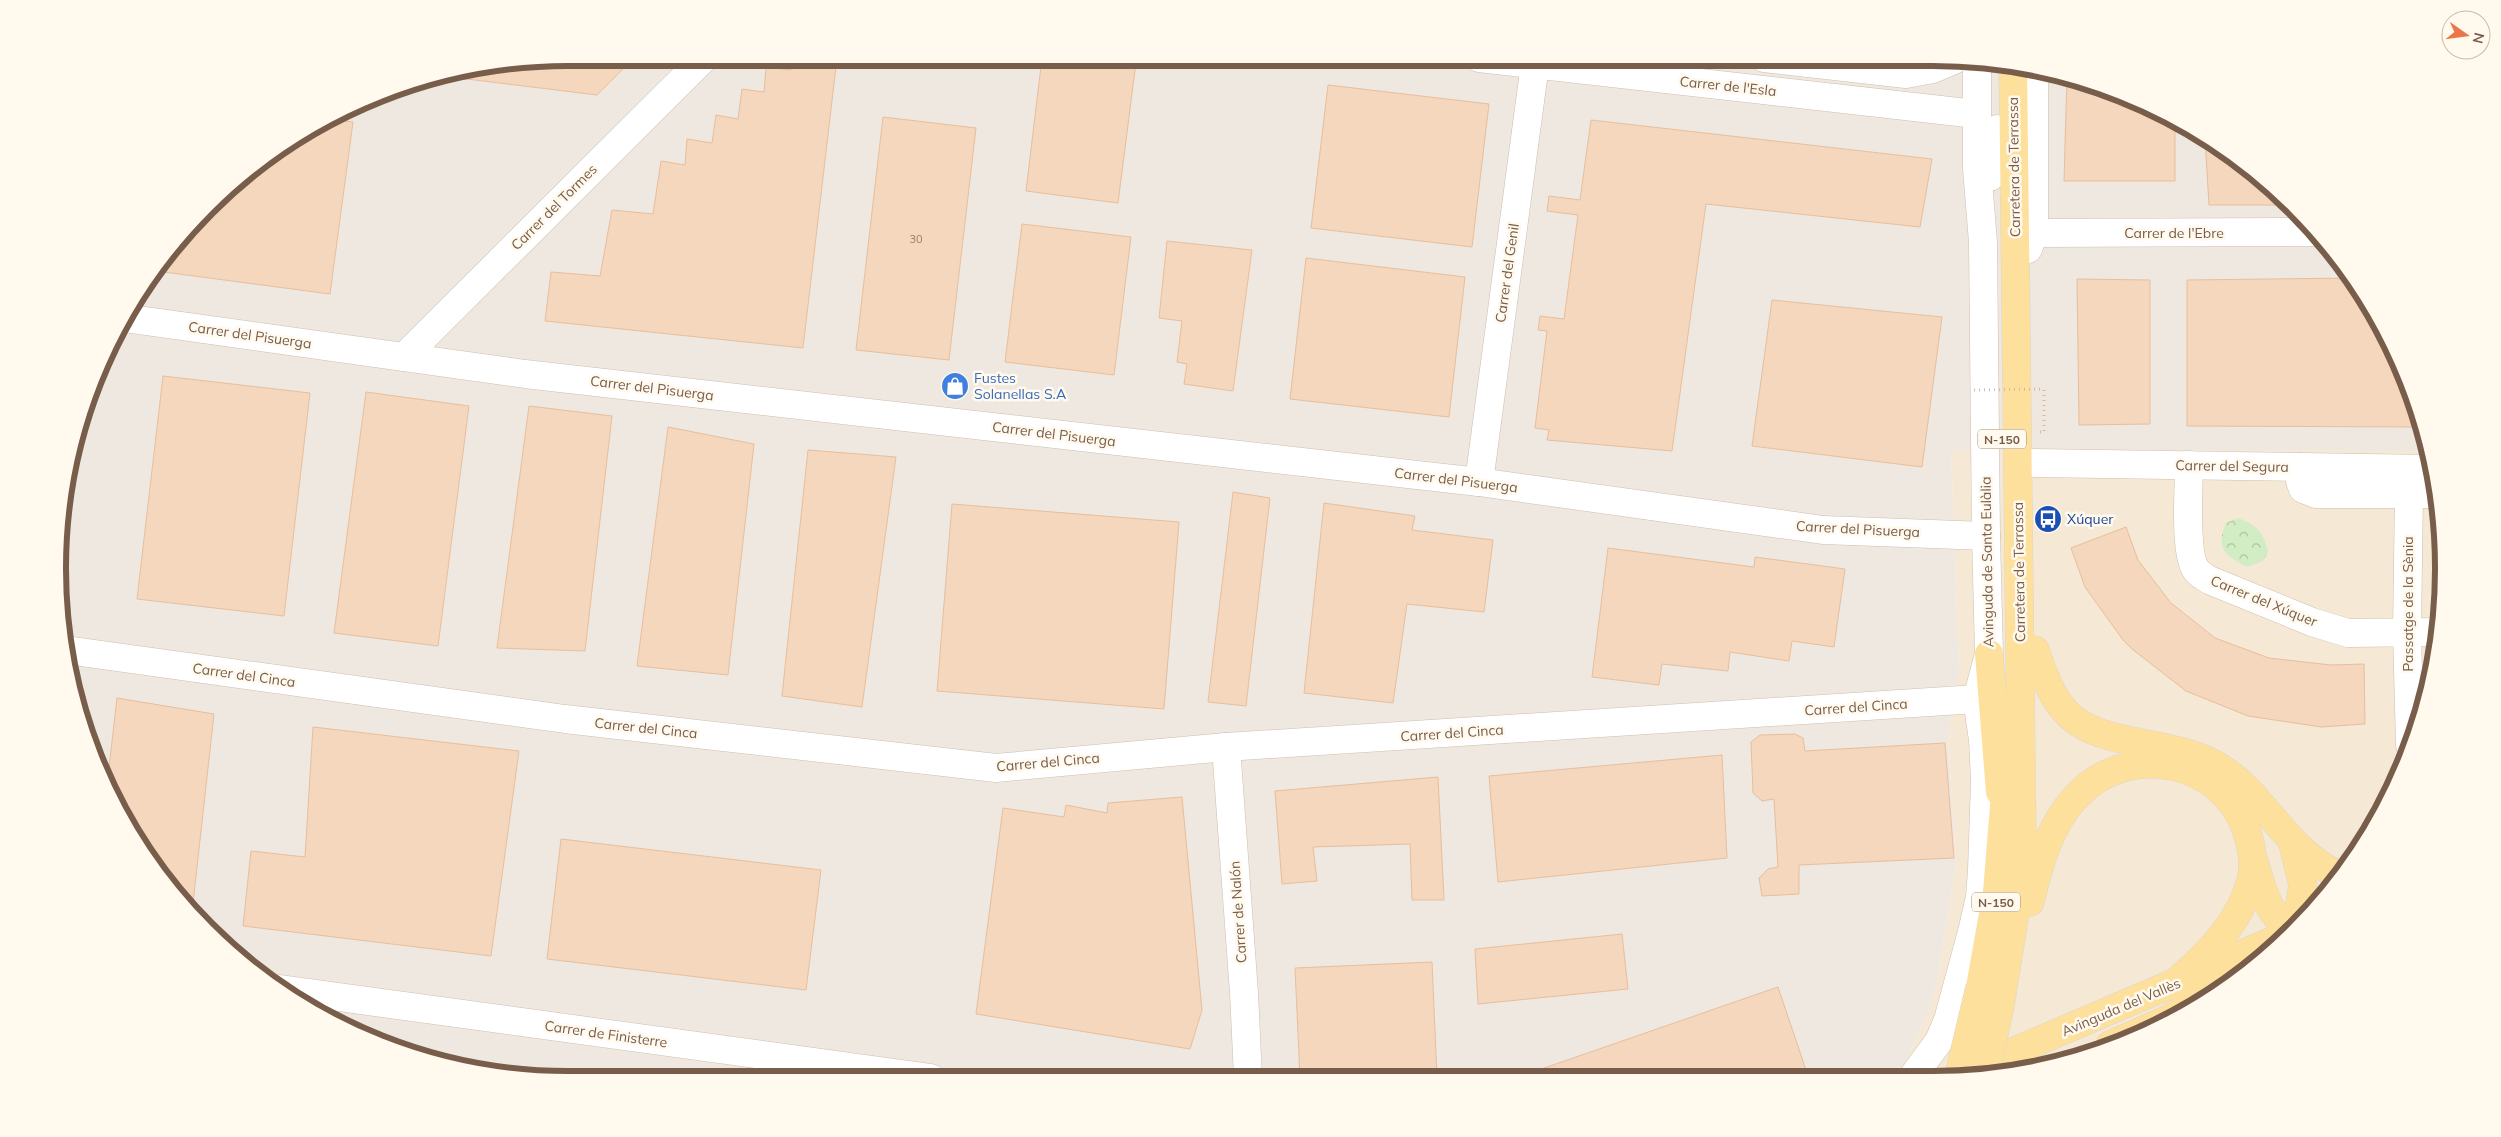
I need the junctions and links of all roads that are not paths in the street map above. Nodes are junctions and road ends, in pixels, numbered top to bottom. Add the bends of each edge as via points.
1 (696, 66) edge
2 (1535, 66) edge
3 (1551, 66) edge
4 (1835, 66) edge
5 (1941, 66) edge
6 (1961, 67) edge
7 (1995, 71) edge
8 (2013, 73) edge
9 (2034, 77) edge
10 (1987, 121) junction
11 (2015, 185) junction
12 (2306, 232) edge
13 (1983, 242) joint
14 (2031, 242) junction
15 (133, 319) edge
16 (404, 357) junction
17 (2034, 463) junction
18 (2190, 465) junction
19 (2300, 467) junction
20 (2425, 469) edge
21 (1479, 482) junction
22 (2409, 494) junction
23 (2429, 494) edge
24 (1986, 536) junction
25 (2407, 632) junction
26 (2430, 632) edge
27 (2035, 650) junction
28 (74, 652) edge
29 (1989, 654) junction
30 (2418, 687) edge
31 (1976, 699) junction
32 (2415, 707) edge
33 (1226, 747) junction
34 (2002, 814) junction
35 (2022, 838) junction
36 (2293, 844) junction
37 (2254, 861) junction
38 (2333, 871) edge
39 (2299, 912) edge
40 (2286, 926) edge
41 (2267, 944) edge
42 (2172, 985) junction
43 (298, 991) edge
44 (2000, 1006) junction
45 (1986, 1067) edge
46 (1972, 1069) edge
47 (1959, 1070) edge
48 (880, 1071) edge
49 (1248, 1071) edge
50 (1918, 1071) edge

1 - 16 street, Carrer del Tormes
2 - 21 street, Carrer del Genil
3 - 10 street, Carrer de l'Esla
4 - 5 street via 1906,74
6 - 10 street
7 - 10 main road, Carretera de Terrassa / N-150
8 - 11 main road, Carretera de Terrassa / N-150
9 - 14 street
10 - 13 street, Carretera de Terrassa
10 - 34 main road, Carretera de Terrassa / N-150 via 2007,770
11 - 14 main road
11 - 35 main road, Carretera de Terrassa / N-150
12 - 14 street, Carrer de l'Ebre
13 - 24 street, Avinguda de Santa Eulàlia
14 - 17 main road
15 - 16 street, Carrer del Pisuerga
16 - 21 street, Carrer del Pisuerga via 525,374
17 - 18 street, Carrer del Segura
17 - 27 main road
18 - 19 street, Carrer del Segura
18 - 25 street, Carrer del Xúquer via 2189,532 2191,560 2197,572 2230,590 2336,630 2348,633
19 - 20 street, Carrer del Segura
19 - 22 street via 2303,490 2316,494
21 - 24 street, Carrer del Pisuerga via 1823,530
22 - 23 street
22 - 25 street, Passatge de la Sènia
24 - 29 street, Avinguda de Santa Eulàlia
25 - 26 street, Carrer del Xúquer
25 - 30 street, Passatge de la Sènia
27 - 35 main road via 2033,772
27 - 36 main road via 2054,695 2076,721 2102,734 2162,745 2213,764 2238,781
28 - 33 street, Carrer del Cinca via 565,719 996,768
29 - 31 street, Avinguda de Santa Eulàlia
29 - 34 main road
30 - 32 street, Passatge de la Sènia
31 - 33 street, Carrer del Cinca
31 - 50 street, Avinguda de Santa Eulàlia via 1983,740 1984,781 1980,898 1948,1020 1928,1060
33 - 49 street, Carrer de Nalón
34 - 47 main road, Carretera de Terrassa / N-150, bridge via 1997,892 1980,987
35 - 44 main road, Carretera de Terrassa / N-150 via 2016,907
36 - 38 main road
36 - 39 main road via 2303,885
37 - 40 main road via 2270,907
37 - 42 main road via 2247,894 2232,924 2204,957
37 - 44 main road via 2239,812 2207,778 2160,763 2129,766 2104,775 2075,798 2049,839 2015,966
41 - 42 main road, Avinguda del Vallès
42 - 46 main road, Avinguda del Vallès
43 - 48 street, Carrer de Finisterre
44 - 45 main road, Carretera de Terrassa / N-150, bridge

